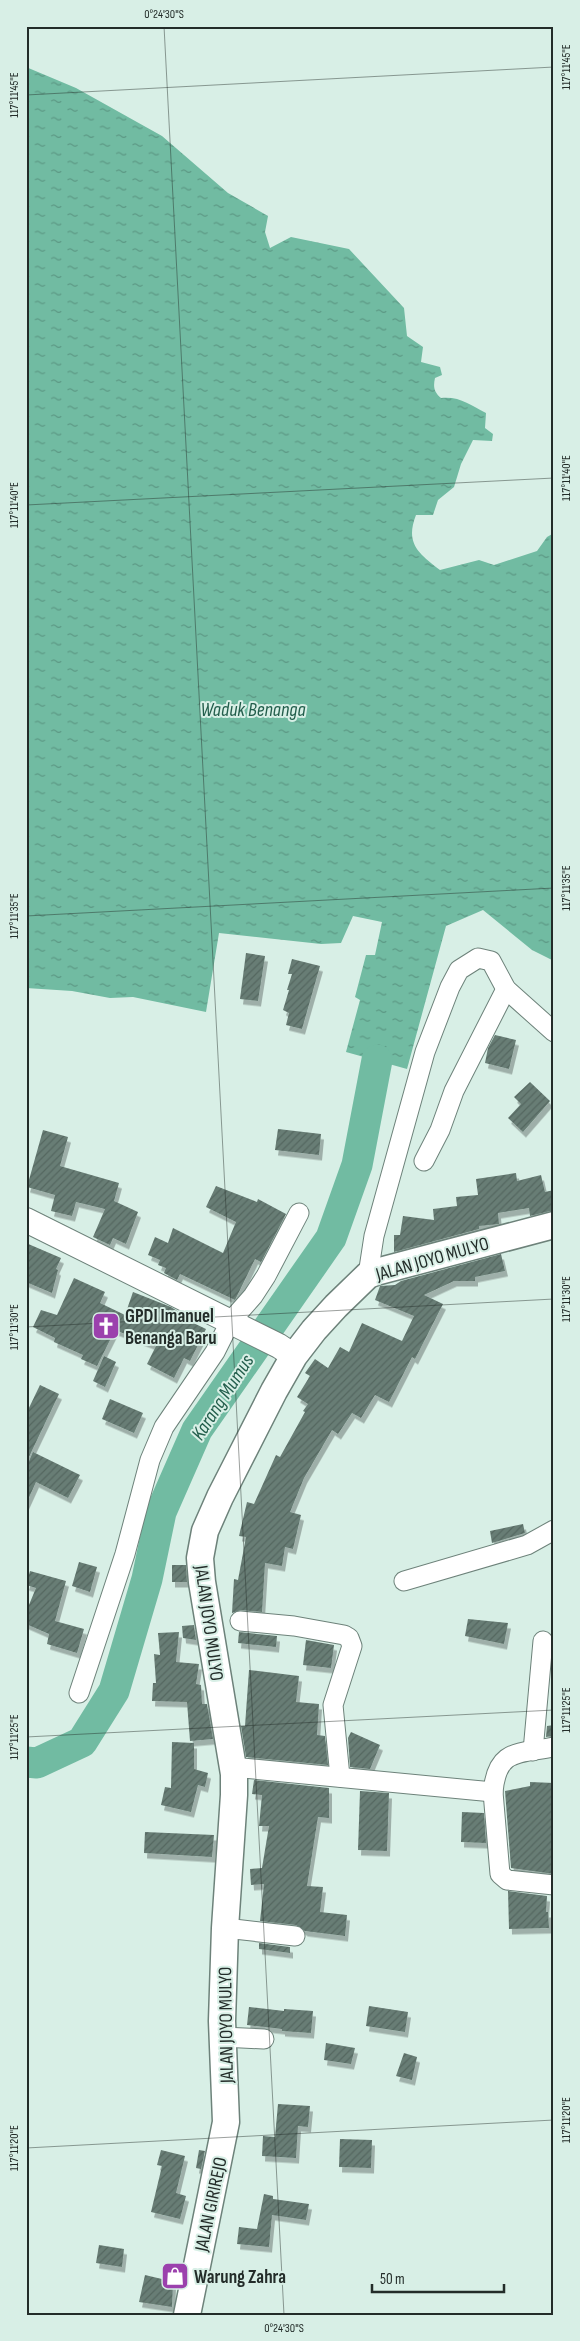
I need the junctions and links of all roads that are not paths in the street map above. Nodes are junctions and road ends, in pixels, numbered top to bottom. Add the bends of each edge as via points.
1 (506, 990) junction
2 (554, 1032) edge
3 (424, 1161) dead end
4 (299, 1213) dead end
5 (26, 1220) edge
6 (554, 1225) edge
7 (368, 1275) junction
8 (232, 1323) junction
9 (286, 1351) junction
10 (554, 1530) edge
11 (404, 1581) dead end
12 (240, 1621) dead end
13 (543, 1641) dead end
14 (79, 1693) dead end
15 (554, 1747) edge
16 (533, 1751) junction
17 (232, 1767) junction
18 (340, 1777) junction
19 (493, 1792) junction
20 (554, 1885) edge
21 (225, 1928) junction
22 (295, 1936) dead end
23 (222, 2037) junction
24 (264, 2039) dead end
25 (226, 2122) joint
26 (187, 2315) edge

1 - 2 street
1 - 3 street via 454,1092
1 - 7 street via 491,961 478,958 460,970 450,987 422,1061 374,1236
4 - 8 street via 266,1276
5 - 8 street
6 - 7 main road, JALAN JOYO MULYO
7 - 9 main road, JALAN JOYO MULYO via 314,1330
8 - 9 street
8 - 14 street via 160,1435
9 - 17 main road, JALAN JOYO MULYO via 274,1391 220,1497 201,1548 204,1601
10 - 11 street via 527,1545
12 - 18 street via 294,1626 349,1638 352,1646 333,1705
13 - 16 street
15 - 16 street
16 - 19 street via 512,1755 500,1763 494,1776
17 - 18 street
17 - 21 main road, JALAN JOYO MULYO via 234,1795
18 - 19 street
19 - 20 street via 500,1874 507,1880
21 - 22 street
21 - 23 main road, JALAN JOYO MULYO
23 - 24 street
23 - 25 main road, JALAN JOYO MULYO
25 - 26 main road, JALAN GIRIREJO

